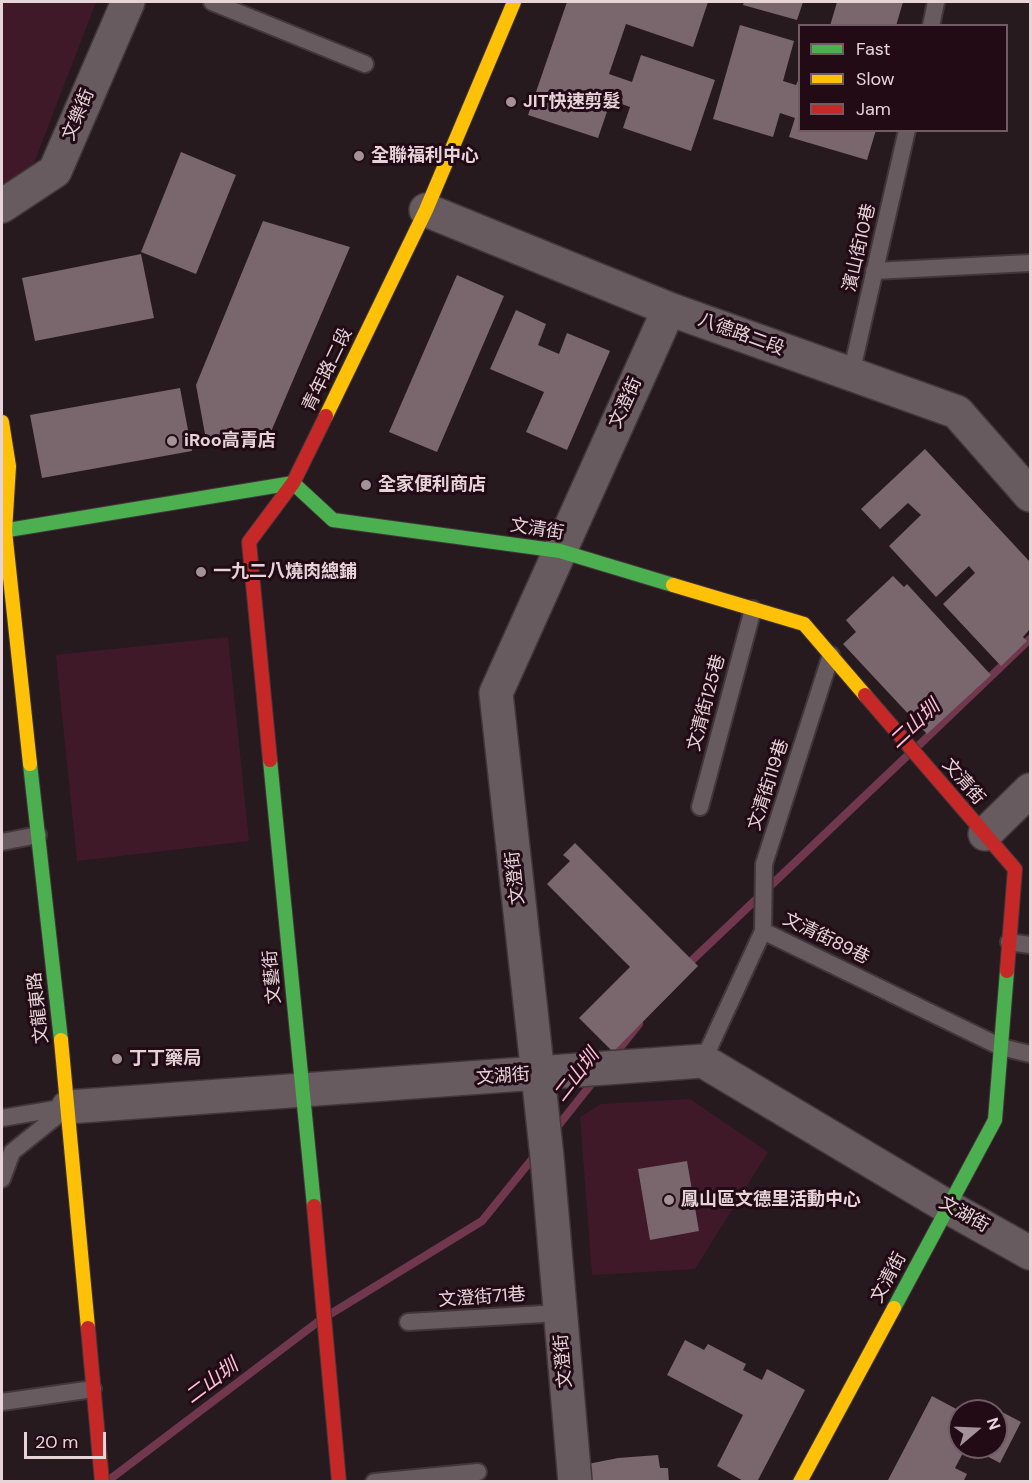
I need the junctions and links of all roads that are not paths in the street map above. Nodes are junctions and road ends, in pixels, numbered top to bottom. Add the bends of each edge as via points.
1 (128, 2) edge
2 (212, 2) edge
3 (514, 2) edge
4 (936, 2) edge
5 (931, 24) edge
6 (365, 64) dead end
7 (906, 132) edge
8 (2, 206) edge
9 (426, 210) junction
10 (1030, 262) edge
11 (874, 271) junction
12 (669, 309) junction
13 (850, 374) junction
14 (2, 422) edge
15 (293, 483) junction
16 (1030, 495) edge
17 (2, 529) edge
18 (560, 551) junction
19 (753, 609) junction
20 (10, 649) edge
21 (831, 655) junction
22 (1030, 790) edge
23 (700, 807) dead end
24 (984, 834) junction
25 (38, 835) junction
26 (2, 842) edge
27 (763, 931) junction
28 (1009, 942) junction
29 (1030, 945) edge
30 (1000, 1047) junction
31 (1030, 1054) edge
32 (702, 1062) junction
33 (538, 1074) junction
34 (302, 1092) junction
35 (68, 1107) junction
36 (2, 1118) edge
37 (2, 1179) edge
38 (948, 1207) junction
39 (1030, 1253) edge
40 (560, 1313) junction
41 (408, 1322) dead end
42 (93, 1389) junction
43 (2, 1402) edge
44 (478, 1472) dead end
45 (101, 1474) edge
46 (339, 1482) edge
47 (374, 1482) edge
48 (575, 1482) edge
49 (800, 1482) edge

1 - 8 street, 文樂街 via 55,171
2 - 6 lane
3 - 9 street, 青年路二段
4 - 5 lane
7 - 11 lane, 濱山街10巷
9 - 12 street, 八德路二段
9 - 15 street, 青年路二段
10 - 11 lane
11 - 13 lane, 濱山街10巷
12 - 13 street, 八德路二段
12 - 18 street, 文澄街
13 - 16 street, 八德路二段 via 957,412
14 - 17 street, 文龍東路 via 9,466
15 - 17 street
15 - 18 street, 文清街 via 333,520
15 - 34 street, 文藝街 via 249,542
17 - 20 street, 文龍東路
18 - 19 street, 文清街
18 - 33 street, 文澄街 via 496,693
19 - 21 street, 文清街 via 804,624
19 - 23 lane, 文清街125巷
20 - 25 street, 文龍東路
21 - 24 street, 文清街
21 - 27 lane, 文清街119巷 via 764,864
22 - 24 street
24 - 28 street, 文清街 via 1015,869
25 - 26 lane
25 - 35 street, 文龍東路
27 - 30 lane, 文清街89巷
27 - 32 lane, 文清街89巷
28 - 29 lane
28 - 30 street, 文清街
30 - 31 lane, 文清街89巷
30 - 38 street, 文清街 via 995,1120
32 - 33 street, 文湖街
32 - 38 street, 文湖街
33 - 34 street, 文湖街
33 - 40 street, 文澄街
34 - 35 street, 文湖街
34 - 46 street, 文藝街
35 - 36 lane
35 - 37 lane via 12,1152
35 - 42 street, 文龍東路
38 - 39 street, 文湖街
38 - 49 street, 文清街
40 - 41 lane, 文澄街71巷
40 - 48 street, 文澄街
42 - 43 lane
42 - 45 street, 文龍東路
44 - 47 lane

